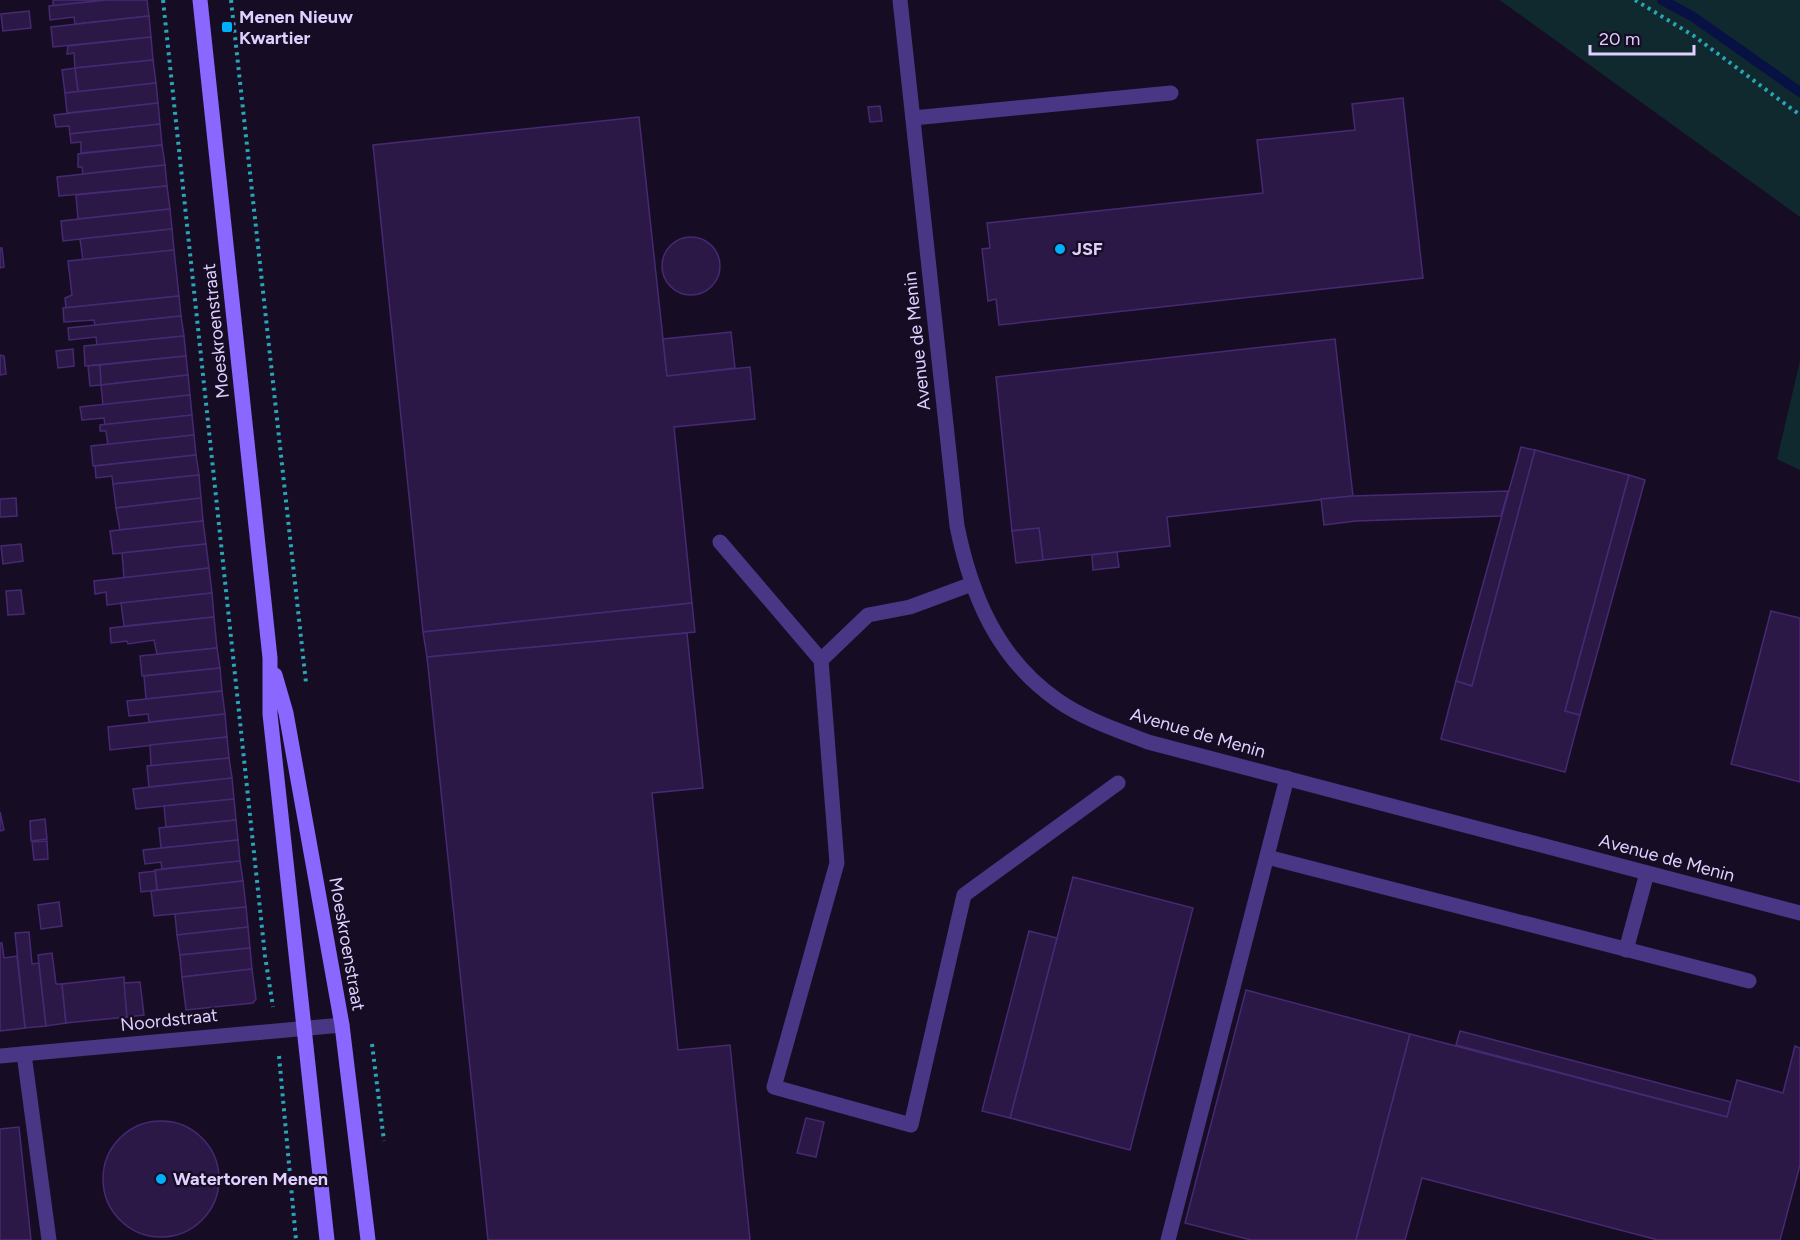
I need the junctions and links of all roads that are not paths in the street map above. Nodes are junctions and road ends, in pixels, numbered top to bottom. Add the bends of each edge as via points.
1 (201, 0) edge
2 (900, 0) edge
3 (1172, 93) dead end
4 (912, 118) junction
5 (720, 542) dead end
6 (972, 584) junction
7 (270, 658) junction
8 (821, 660) junction
9 (1287, 778) junction
10 (1118, 783) dead end
11 (1267, 857) junction
12 (1647, 873) junction
13 (1800, 913) edge
14 (1626, 950) junction
15 (1749, 981) dead end
16 (342, 1025) junction
17 (304, 1028) junction
18 (24, 1054) junction
19 (0, 1056) edge
20 (49, 1240) edge
21 (327, 1240) edge
22 (368, 1240) edge
23 (1168, 1240) edge

1 - 7 main road, Moeskroenstraat
2 - 4 street, Avenue de Menin
3 - 4 street
4 - 6 street, Avenue de Menin via 957,526
5 - 8 street
6 - 8 street via 910,607 868,615
6 - 9 street, Avenue de Menin via 1000,641 1057,700 1148,742
7 - 16 main road, Moeskroenstraat via 286,713
7 - 17 main road, Moeskroenstraat via 270,714
8 - 10 street via 837,863 774,1087 911,1125 963,895
9 - 11 street
9 - 12 street, Avenue de Menin
11 - 14 street
11 - 23 street
12 - 13 street, Avenue de Menin
12 - 14 street
14 - 15 street
16 - 17 street, Noordstraat
16 - 22 main road, Moeskroenstraat
17 - 18 street, Noordstraat
17 - 21 main road, Moeskroenstraat
18 - 19 street, Noordstraat
18 - 20 street

